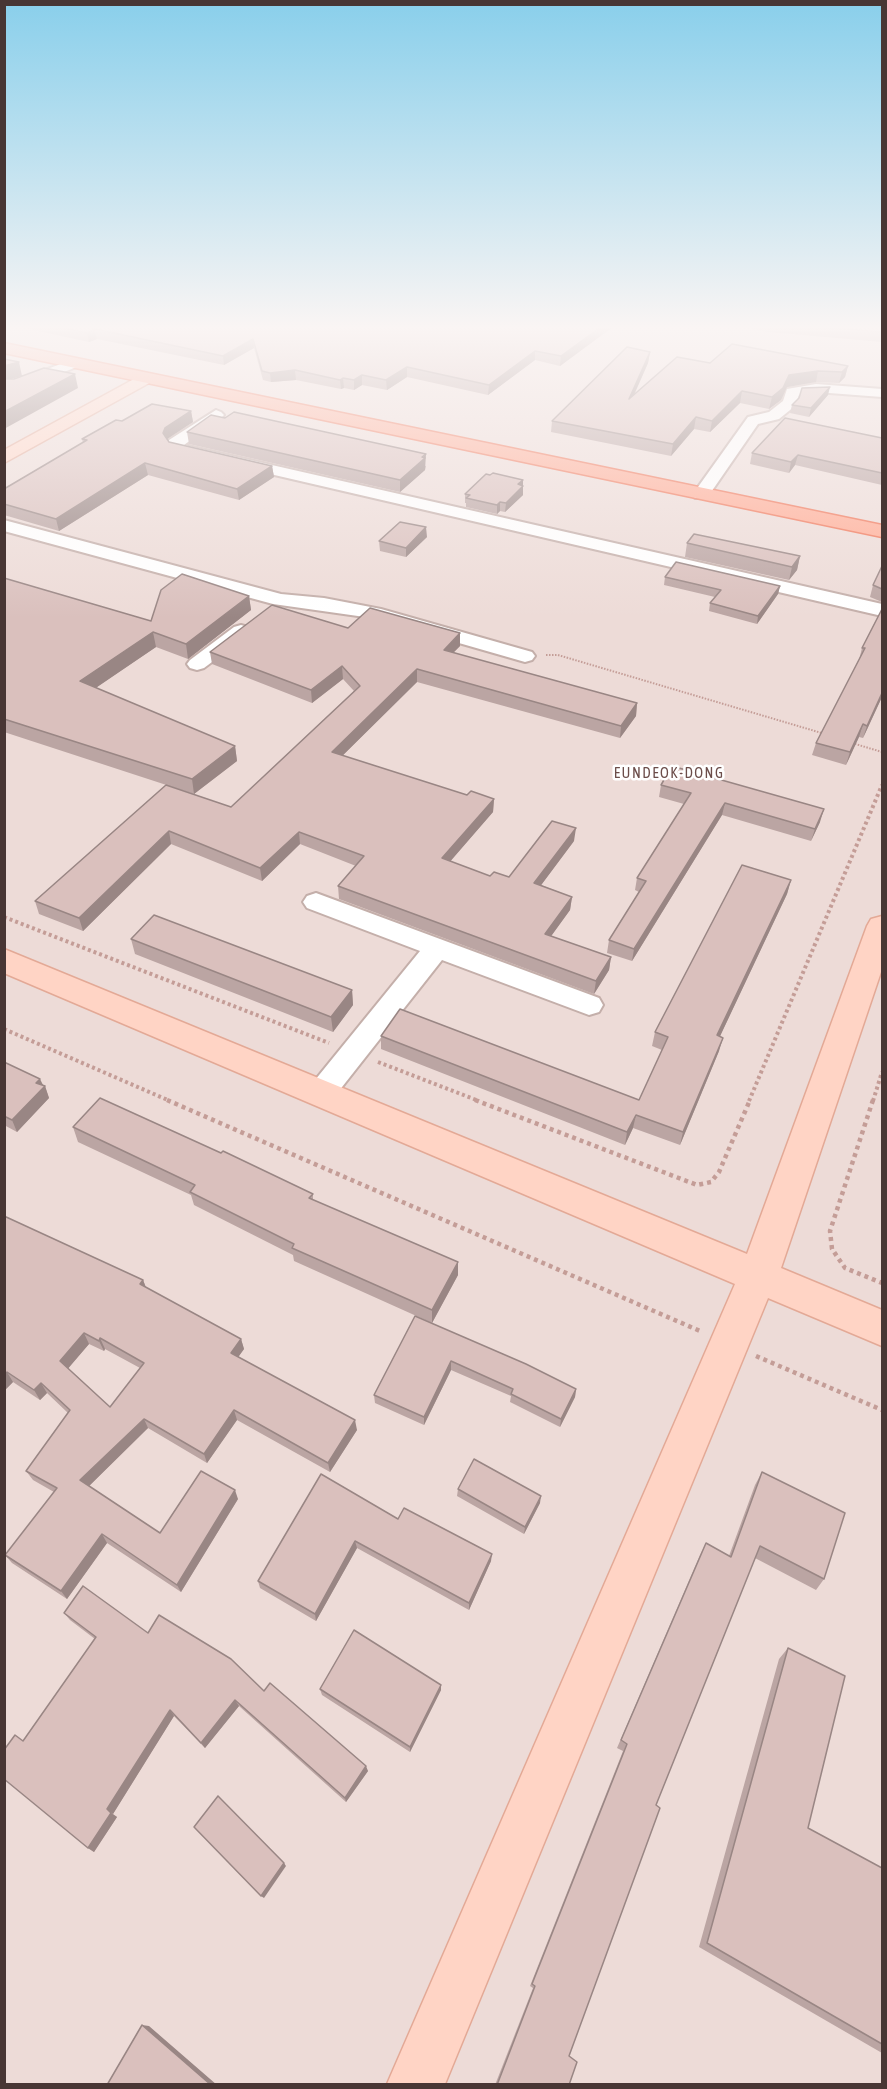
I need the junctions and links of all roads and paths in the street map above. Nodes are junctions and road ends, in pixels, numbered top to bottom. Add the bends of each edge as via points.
1 (65, 423) edge
2 (204, 423) edge
3 (363, 423) edge
4 (751, 423) edge
5 (4, 458) edge
6 (701, 494) junction
7 (4, 525) edge
8 (882, 531) edge
9 (280, 600) junction
10 (882, 610) edge
11 (525, 656) joint
12 (197, 664) dead end
13 (829, 736) edge
14 (850, 742) edge
15 (882, 752) edge
16 (882, 785) edge
17 (316, 902) dead end
18 (4, 917) edge
19 (882, 926) edge
20 (437, 948) junction
21 (4, 960) edge
22 (589, 1005) dead end
23 (4, 1029) edge
24 (354, 1052) junction
25 (882, 1072) edge
26 (321, 1093) junction
27 (758, 1277) junction
28 (882, 1282) edge
29 (882, 1328) edge
30 (730, 1344) junction
31 (882, 1410) edge
32 (416, 2085) edge

1 - 5 street
2 - 10 street via 175,443 177,448
3 - 6 main road
4 - 6 street
6 - 8 main road
7 - 9 street
9 - 11 street via 374,614
9 - 12 street
11 - 13 path via 558,655
14 - 15 path
16 - 24 path via 719,1172 711,1182 697,1185
17 - 20 street
18 - 24 path
19 - 27 street
20 - 22 street
20 - 24 street
21 - 26 street
23 - 30 path
24 - 26 street
25 - 28 path via 830,1231 832,1250 845,1268
26 - 27 street
27 - 29 street
27 - 30 street
30 - 31 path
30 - 32 street

